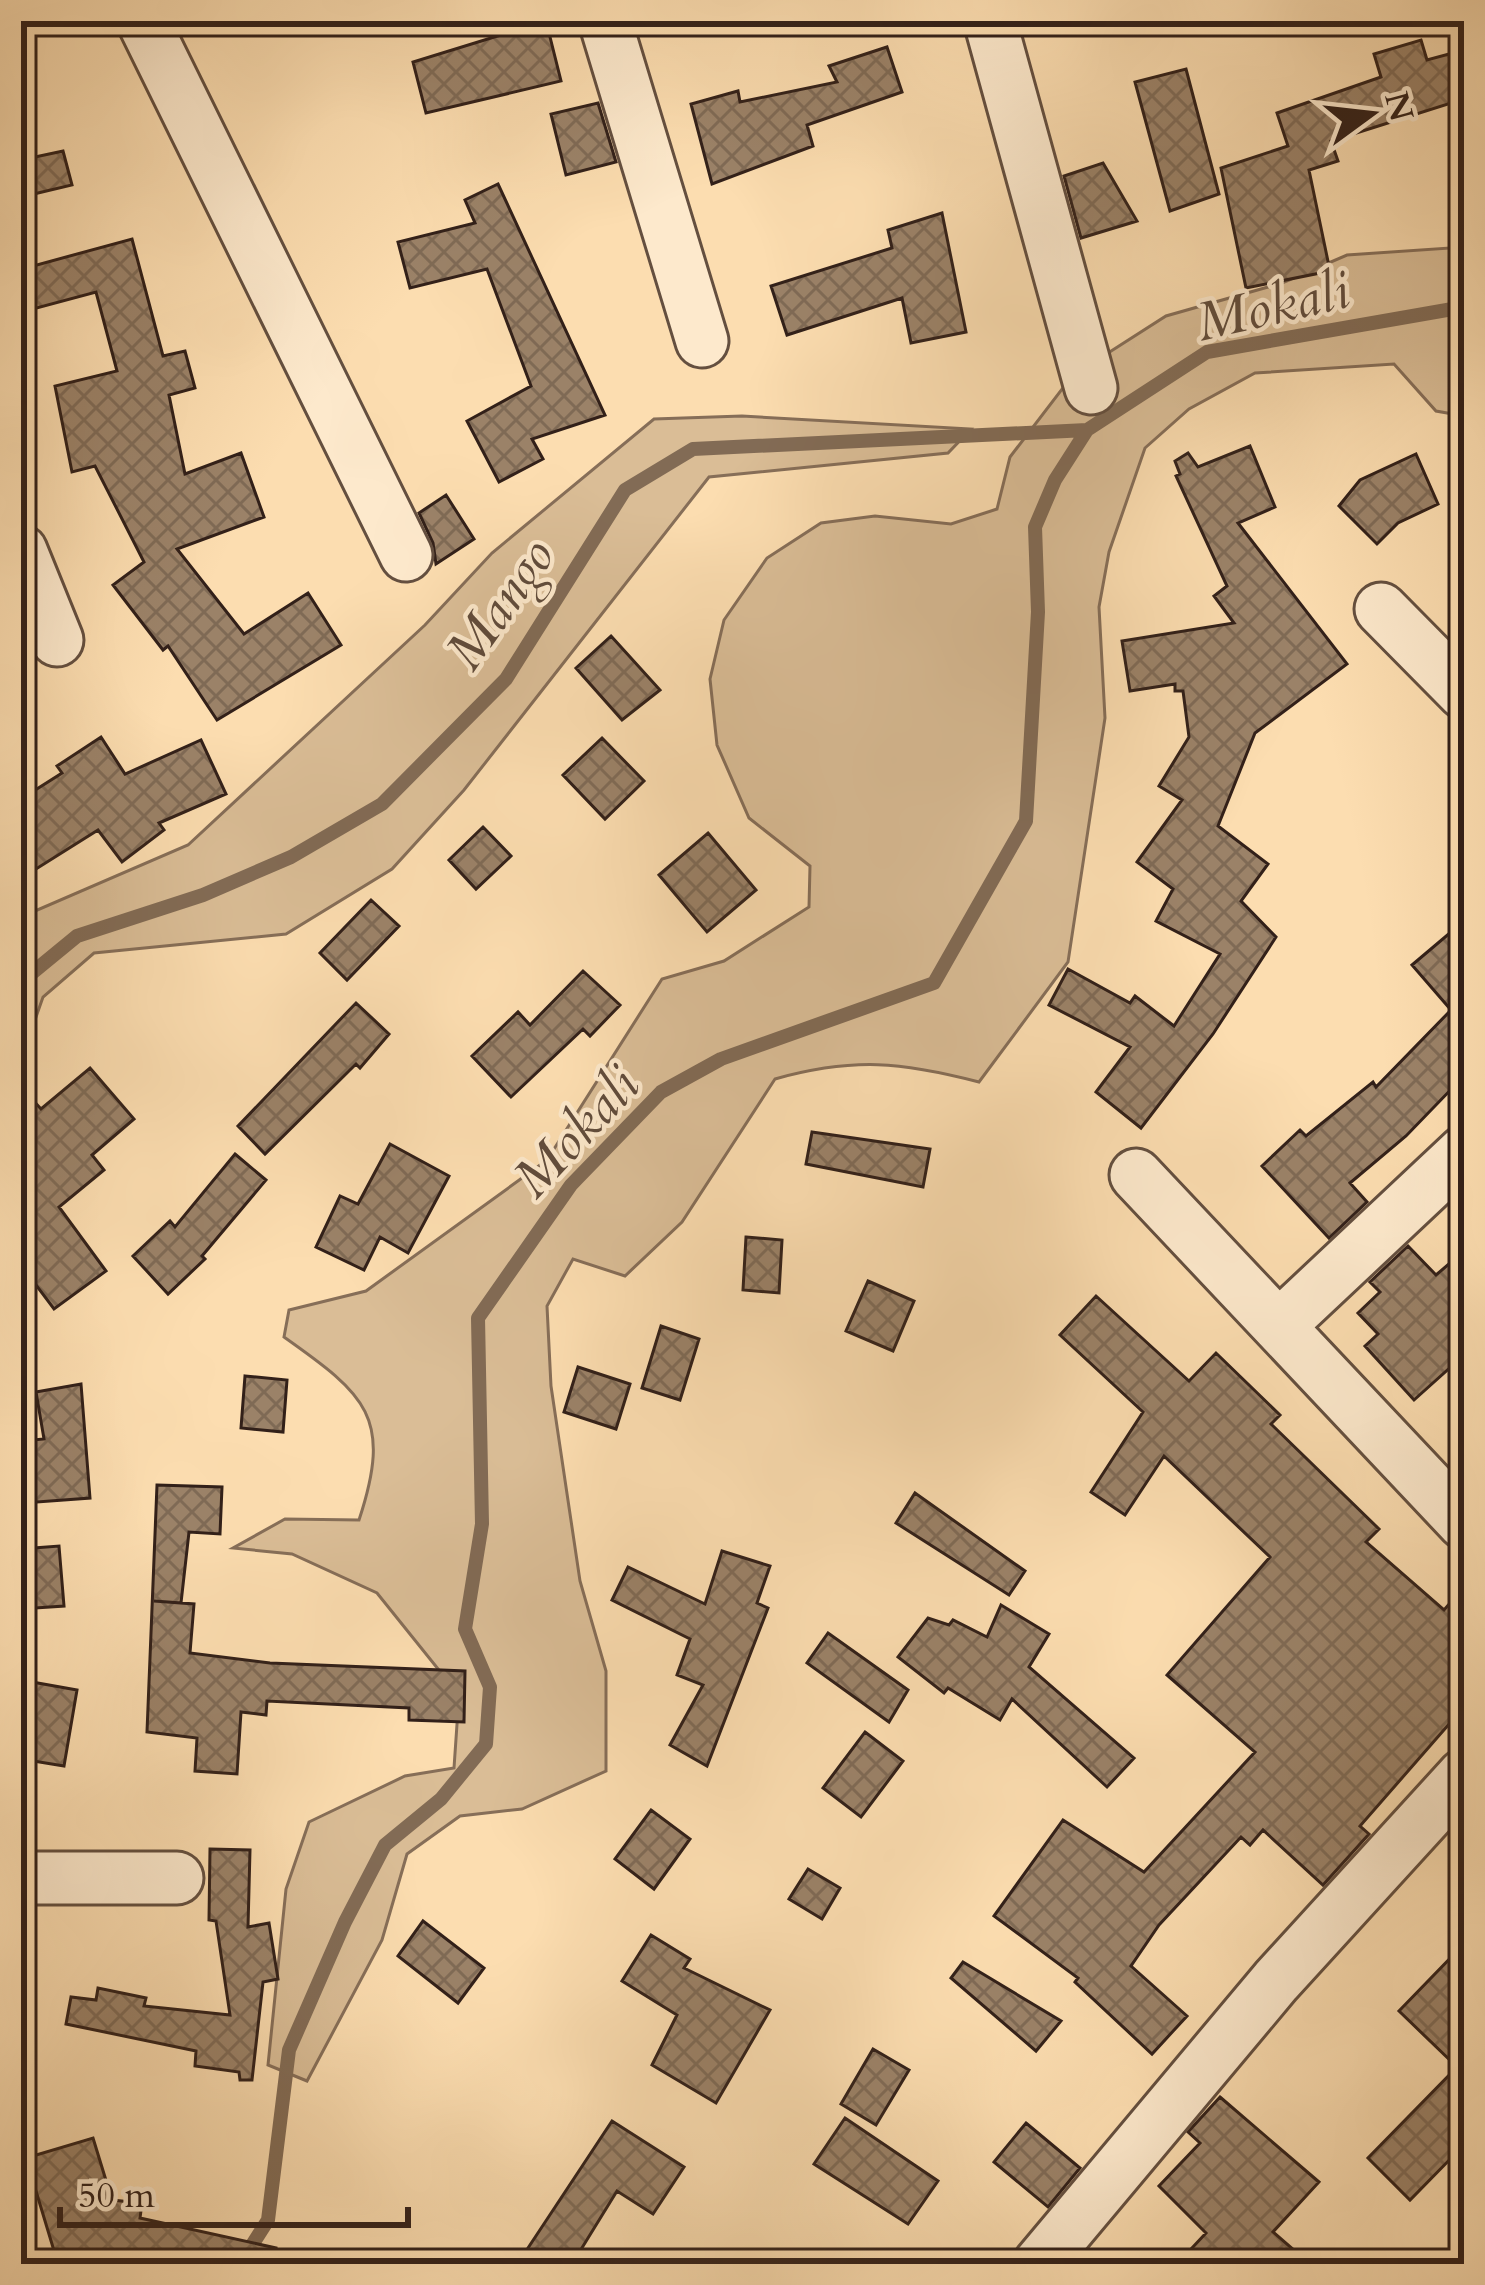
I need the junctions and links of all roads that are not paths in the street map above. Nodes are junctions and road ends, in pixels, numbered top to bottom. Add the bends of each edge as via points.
1 (143, 21) edge
2 (605, 21) edge
3 (990, 21) edge
4 (702, 341) dead end
5 (1091, 388) dead end
6 (21, 551) edge
7 (406, 554) dead end
8 (1382, 609) dead end
9 (57, 640) dead end
10 (1464, 693) edge
11 (1464, 1152) edge
12 (1136, 1175) dead end
13 (1280, 1326) junction
14 (1464, 1523) edge
15 (1464, 1775) edge
16 (21, 1878) edge
17 (177, 1878) dead end
18 (1040, 2264) edge

1 - 7 street
2 - 4 street
3 - 5 street
6 - 9 street
8 - 10 street
11 - 13 street
12 - 13 street
13 - 14 street
15 - 18 street via 1276,1982
16 - 17 street

